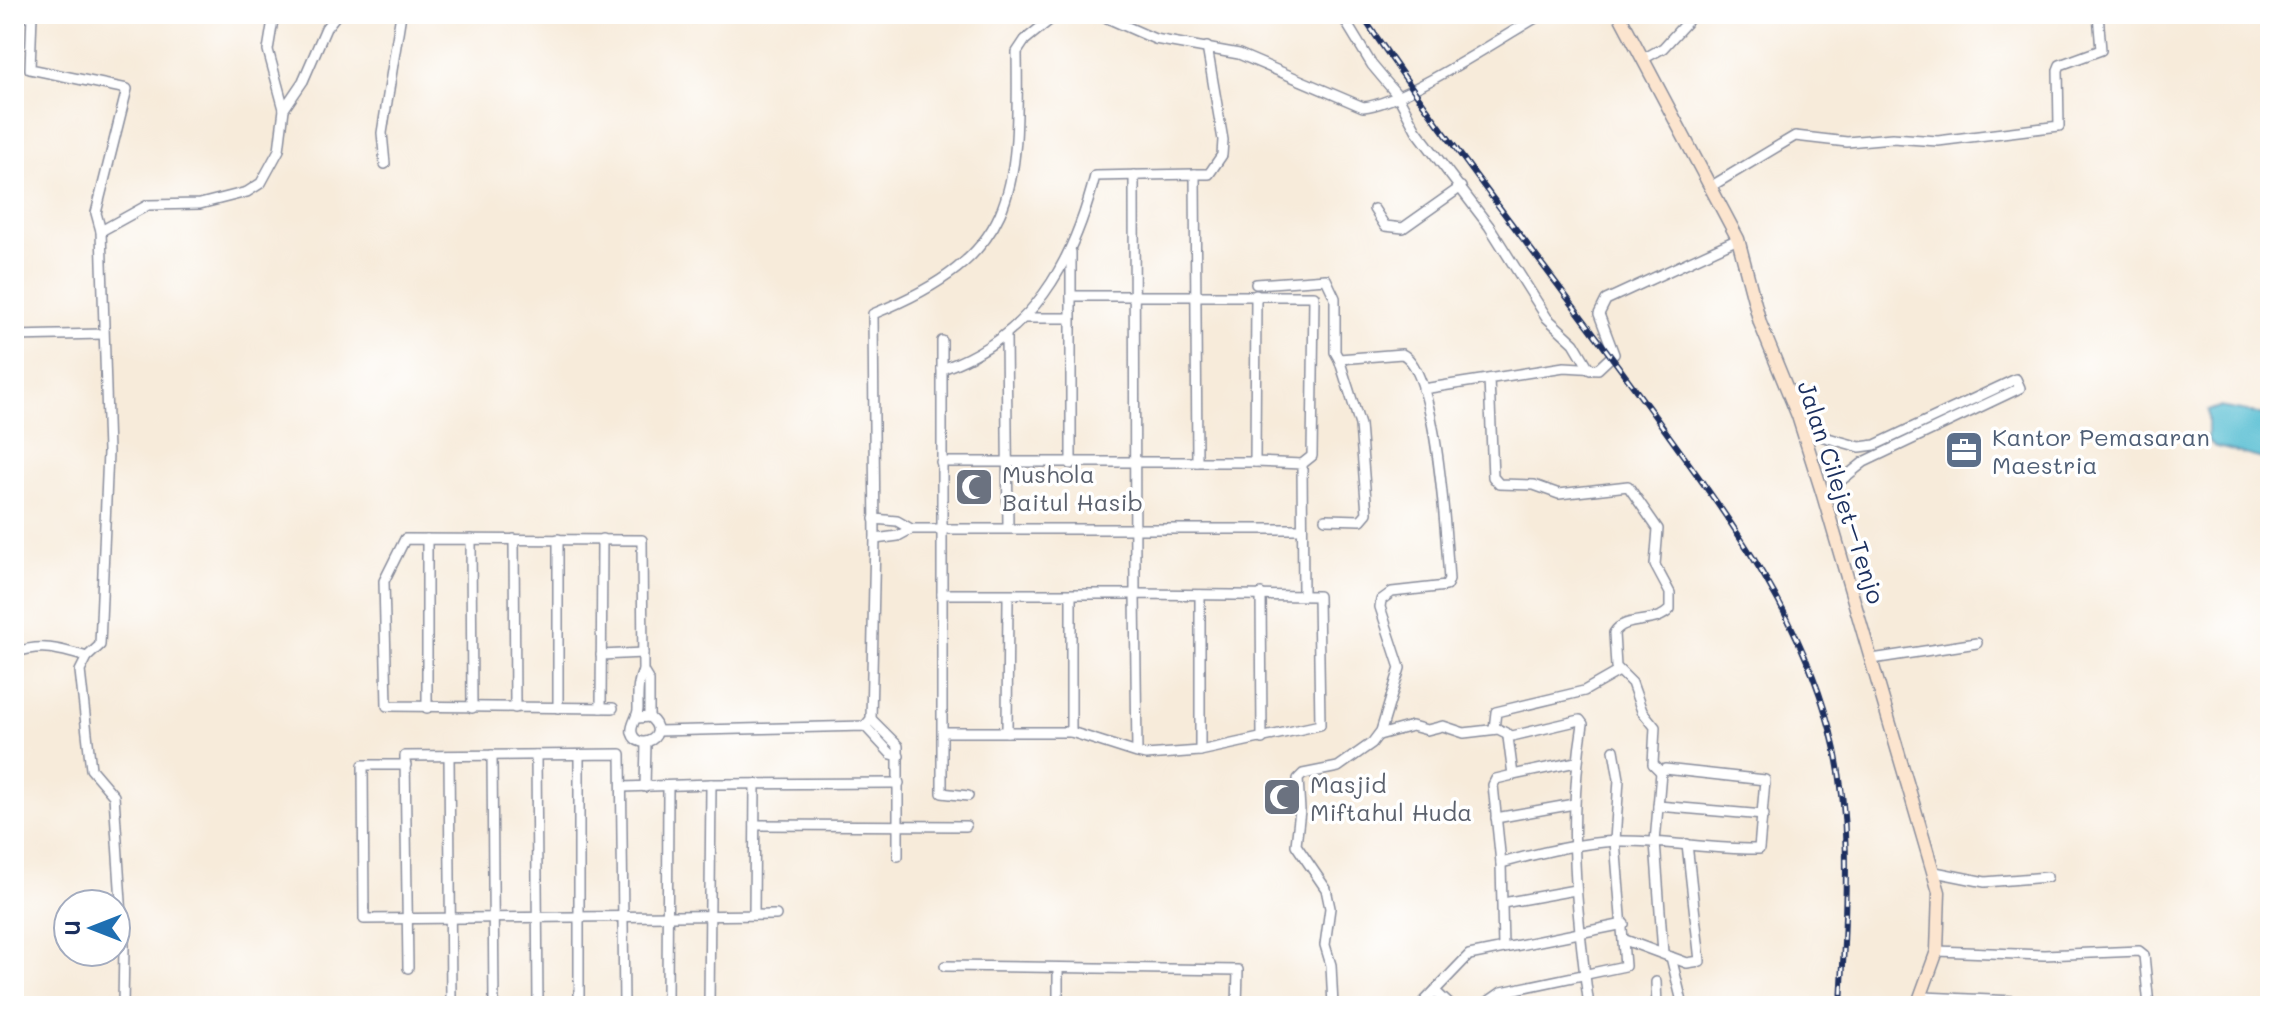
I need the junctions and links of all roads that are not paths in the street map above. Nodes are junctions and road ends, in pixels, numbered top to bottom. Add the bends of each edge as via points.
1 (32, 14) edge
2 (274, 14) edge
3 (337, 14) edge
4 (401, 14) edge
5 (1057, 14) edge
6 (1098, 14) edge
7 (1341, 14) edge
8 (1542, 14) edge
9 (1619, 14) edge
10 (1694, 14) edge
11 (2098, 14) edge
12 (1207, 47) junction
13 (1645, 58) junction
14 (1398, 96) junction
15 (284, 109) junction
16 (385, 164) dead end
17 (1195, 174) junction
18 (1134, 175) junction
19 (1461, 187) junction
20 (1710, 187) junction
21 (1374, 209) dead end
22 (101, 231) junction
23 (1738, 239) junction
24 (1071, 252) junction
25 (1256, 284) dead end
26 (1197, 295) junction
27 (1256, 295) junction
28 (1071, 296) junction
29 (1134, 296) junction
30 (1026, 318) junction
31 (1070, 318) junction
32 (103, 334) junction
33 (14, 336) edge
34 (1006, 336) junction
35 (942, 341) dead end
36 (1339, 359) junction
37 (942, 369) junction
38 (1590, 370) junction
39 (1489, 379) junction
40 (2018, 384) dead end
41 (1423, 389) junction
42 (1986, 400) junction
43 (1803, 431) junction
44 (1860, 447) junction
45 (941, 462) junction
46 (1008, 462) junction
47 (1197, 462) junction
48 (1255, 462) junction
49 (1864, 462) junction
50 (1071, 464) junction
51 (1135, 464) junction
52 (1302, 464) junction
53 (1823, 495) junction
54 (874, 519) junction
55 (1325, 519) dead end
56 (1008, 527) junction
57 (943, 528) junction
58 (1135, 528) junction
59 (911, 529) junction
60 (1302, 529) junction
61 (427, 539) junction
62 (471, 539) junction
63 (514, 539) junction
64 (558, 539) junction
65 (602, 539) junction
66 (875, 539) junction
67 (942, 594) junction
68 (1135, 594) junction
69 (1261, 594) junction
70 (1303, 594) junction
71 (1008, 595) junction
72 (1071, 595) junction
73 (1200, 595) junction
74 (1977, 643) dead end
75 (14, 653) edge
76 (643, 653) junction
77 (601, 655) junction
78 (87, 657) junction
79 (1872, 659) junction
80 (1619, 671) junction
81 (427, 708) junction
82 (472, 708) junction
83 (515, 708) junction
84 (558, 708) junction
85 (601, 708) junction
86 (613, 708) dead end
87 (644, 718) junction
88 (868, 723) junction
89 (1494, 729) junction
90 (658, 731) junction
91 (943, 732) junction
92 (1007, 732) junction
93 (1071, 732) junction
94 (1379, 735) junction
95 (1510, 735) junction
96 (1262, 739) junction
97 (646, 743) junction
98 (1614, 750) dead end
99 (1200, 751) junction
100 (1137, 753) junction
101 (492, 755) junction
102 (536, 755) junction
103 (579, 755) junction
104 (449, 756) junction
105 (1576, 762) junction
106 (406, 765) junction
107 (1661, 772) junction
108 (1513, 775) junction
109 (899, 783) junction
110 (711, 784) junction
111 (755, 784) junction
112 (668, 786) junction
113 (623, 787) junction
114 (645, 787) junction
115 (968, 796) dead end
116 (1574, 804) junction
117 (1658, 806) junction
118 (1764, 815) junction
119 (1496, 818) junction
120 (755, 825) junction
121 (898, 826) junction
122 (966, 826) dead end
123 (1615, 841) junction
124 (1655, 842) junction
125 (1687, 844) junction
126 (1572, 846) junction
127 (898, 856) dead end
128 (1501, 863) junction
129 (1935, 872) junction
130 (2047, 877) dead end
131 (1575, 890) junction
132 (1503, 903) junction
133 (754, 915) junction
134 (776, 915) dead end
135 (624, 916) junction
136 (670, 916) junction
137 (709, 916) junction
138 (494, 917) junction
139 (537, 917) junction
140 (579, 917) junction
141 (408, 918) junction
142 (450, 918) junction
143 (1624, 924) junction
144 (1578, 932) junction
145 (1625, 940) junction
146 (1503, 948) junction
147 (1937, 951) junction
148 (1667, 955) junction
149 (945, 966) dead end
150 (408, 968) dead end
151 (1058, 968) junction
152 (1585, 976) junction
153 (1656, 982) dead end
154 (1435, 991) junction
155 (451, 999) dead end
156 (1920, 1001) edge
157 (123, 1006) edge
158 (494, 1006) edge
159 (538, 1006) edge
160 (579, 1006) edge
161 (624, 1006) edge
162 (667, 1006) edge
163 (709, 1006) edge
164 (1058, 1006) edge
165 (1237, 1006) edge
166 (1333, 1006) edge
167 (1420, 1006) edge
168 (1451, 1006) edge
169 (1482, 1006) edge
170 (1589, 1006) edge
171 (1657, 1006) edge
172 (1683, 1006) edge
173 (2127, 1006) edge
174 (2149, 1006) edge

1 - 22 street via 30,69 127,89 96,204
2 - 15 street via 268,50
3 - 15 street
4 - 16 street via 382,133
5 - 54 street via 1017,52 1014,175 1001,215 984,244 935,287 873,314
6 - 12 street via 1155,39
7 - 14 street
8 - 14 street
9 - 13 main road, Jalan Cilejet–Tenjo
10 - 13 street via 1663,48
11 - 20 street via 2101,50 2058,70 2059,126 1938,141 1847,142 1795,136
12 - 14 street via 1298,76 1363,107
12 - 17 street via 1222,155 1209,174
13 - 20 main road, Jalan Cilejet–Tenjo
14 - 19 street via 1416,130
15 - 22 street via 276,160 255,189 200,204 148,205
17 - 18 street
17 - 26 street
18 - 24 street via 1095,176
18 - 29 street
19 - 21 street via 1403,228 1385,226
19 - 38 street via 1547,318 1574,343
20 - 23 main road, Jalan Cilejet–Tenjo
22 - 32 street
23 - 38 street via 1606,300 1599,314 1614,354 1601,368
23 - 43 main road, Jalan Cilejet–Tenjo via 1760,323
24 - 28 street
24 - 30 street
25 - 36 street via 1326,279 1335,298
26 - 27 street
26 - 29 street
26 - 47 street
27 - 48 street
27 - 52 street via 1315,298 1312,456
28 - 29 street
28 - 31 street
29 - 51 street
30 - 31 street
30 - 34 street
31 - 50 street
32 - 33 street
32 - 78 street via 108,452 100,645
34 - 37 street via 986,351
34 - 46 street
35 - 37 street
36 - 41 street via 1405,355
36 - 55 street via 1360,425 1367,513 1361,520
37 - 45 street
38 - 39 street via 1564,367
39 - 41 street
39 - 80 street via 1493,477 1499,484 1534,485 1559,494 1628,486 1658,529 1655,565 1671,604 1663,617 1614,629
40 - 42 street
41 - 94 street via 1440,465 1449,580 1446,586 1392,592 1381,600 1400,668
42 - 44 street
42 - 49 street
43 - 44 street
43 - 53 main road, Jalan Cilejet–Tenjo
44 - 49 street
45 - 46 street
45 - 57 street
46 - 50 street
46 - 56 street
47 - 48 street
47 - 51 street
48 - 52 street
49 - 53 street
50 - 51 street
51 - 58 street
52 - 60 street
53 - 79 main road, Jalan Cilejet–Tenjo
54 - 59 street via 897,521
54 - 66 street
56 - 57 street
56 - 58 street
57 - 59 street
57 - 67 street
58 - 60 street
58 - 68 street
59 - 66 street
60 - 70 street
61 - 62 street
61 - 81 street
61 - 81 street via 405,539 384,581 384,701 392,708
62 - 63 street
62 - 82 street
63 - 64 street
63 - 83 street
64 - 65 street
64 - 84 street
65 - 76 street via 645,543
65 - 77 street
66 - 88 street
67 - 71 street
67 - 91 street
68 - 72 street
68 - 73 street
68 - 100 street
69 - 70 street
69 - 73 street
69 - 96 street
70 - 96 street via 1320,599 1320,725
71 - 72 street
71 - 92 street
72 - 93 street
73 - 99 street
74 - 79 street
75 - 78 street via 51,646
76 - 77 street
76 - 87 street via 649,681
77 - 85 street
78 - 157 street via 80,671 91,769 114,796
79 - 129 main road, Jalan Cilejet–Tenjo
80 - 89 street via 1584,691 1496,712
80 - 107 street via 1632,683 1642,711 1655,727 1653,764
81 - 82 street
82 - 83 street
83 - 84 street
84 - 85 street
85 - 86 street
87 - 90 street via 656,723
87 - 97 street via 633,725 632,734
88 - 90 street
88 - 109 street via 898,746
89 - 94 street via 1464,733 1445,726 1412,726
89 - 95 street
90 - 97 street
91 - 92 street
91 - 115 street via 942,793
92 - 93 street
93 - 100 street
94 - 166 street via 1338,767 1298,779 1296,845 1324,886 1329,904 1325,945
95 - 105 street via 1580,720
95 - 108 street
96 - 99 street
97 - 114 street
98 - 123 street via 1619,779
99 - 100 street
101 - 102 street
101 - 104 street
101 - 138 street
102 - 103 street
102 - 139 street
103 - 113 street via 621,754
103 - 140 street
104 - 106 street via 405,756
104 - 142 street
105 - 108 street
105 - 116 street
106 - 141 street
106 - 141 street via 363,765 364,919
107 - 117 street
107 - 118 street via 1764,779
108 - 119 street via 1494,781
109 - 111 street
109 - 121 street
110 - 111 street
110 - 112 street
110 - 137 street
111 - 120 street
112 - 114 street
112 - 136 street
113 - 114 street
113 - 135 street
116 - 119 street
116 - 126 street
117 - 118 street
117 - 124 street
118 - 125 street via 1759,849
119 - 128 street
120 - 121 street
120 - 133 street
121 - 122 street
121 - 127 street
123 - 124 street
123 - 126 street
123 - 143 street
124 - 125 street
124 - 148 street
125 - 148 street via 1701,958 1698,963
126 - 128 street
126 - 131 street
128 - 132 street
129 - 130 street via 1985,882
129 - 147 main road, Jalan Cilejet–Tenjo via 1940,908
131 - 132 street
131 - 144 street
132 - 146 street
133 - 134 street
133 - 137 street
135 - 136 street
135 - 140 street
135 - 161 street
136 - 137 street
136 - 162 street
137 - 163 street
138 - 139 street
138 - 142 street
138 - 158 street
139 - 140 street
139 - 159 street
140 - 160 street
141 - 142 street
141 - 150 street
142 - 155 street
143 - 144 street
143 - 145 street
144 - 146 street
144 - 152 street
145 - 148 street
145 - 152 street via 1623,969
146 - 154 street via 1469,955
147 - 156 main road, Jalan Cilejet–Tenjo
147 - 174 street via 2139,951 2144,955
148 - 172 street
149 - 151 street
151 - 164 street
151 - 165 street via 1238,970
152 - 169 street via 1502,992
152 - 170 street
153 - 171 street
154 - 167 street
154 - 168 street
156 - 173 street

